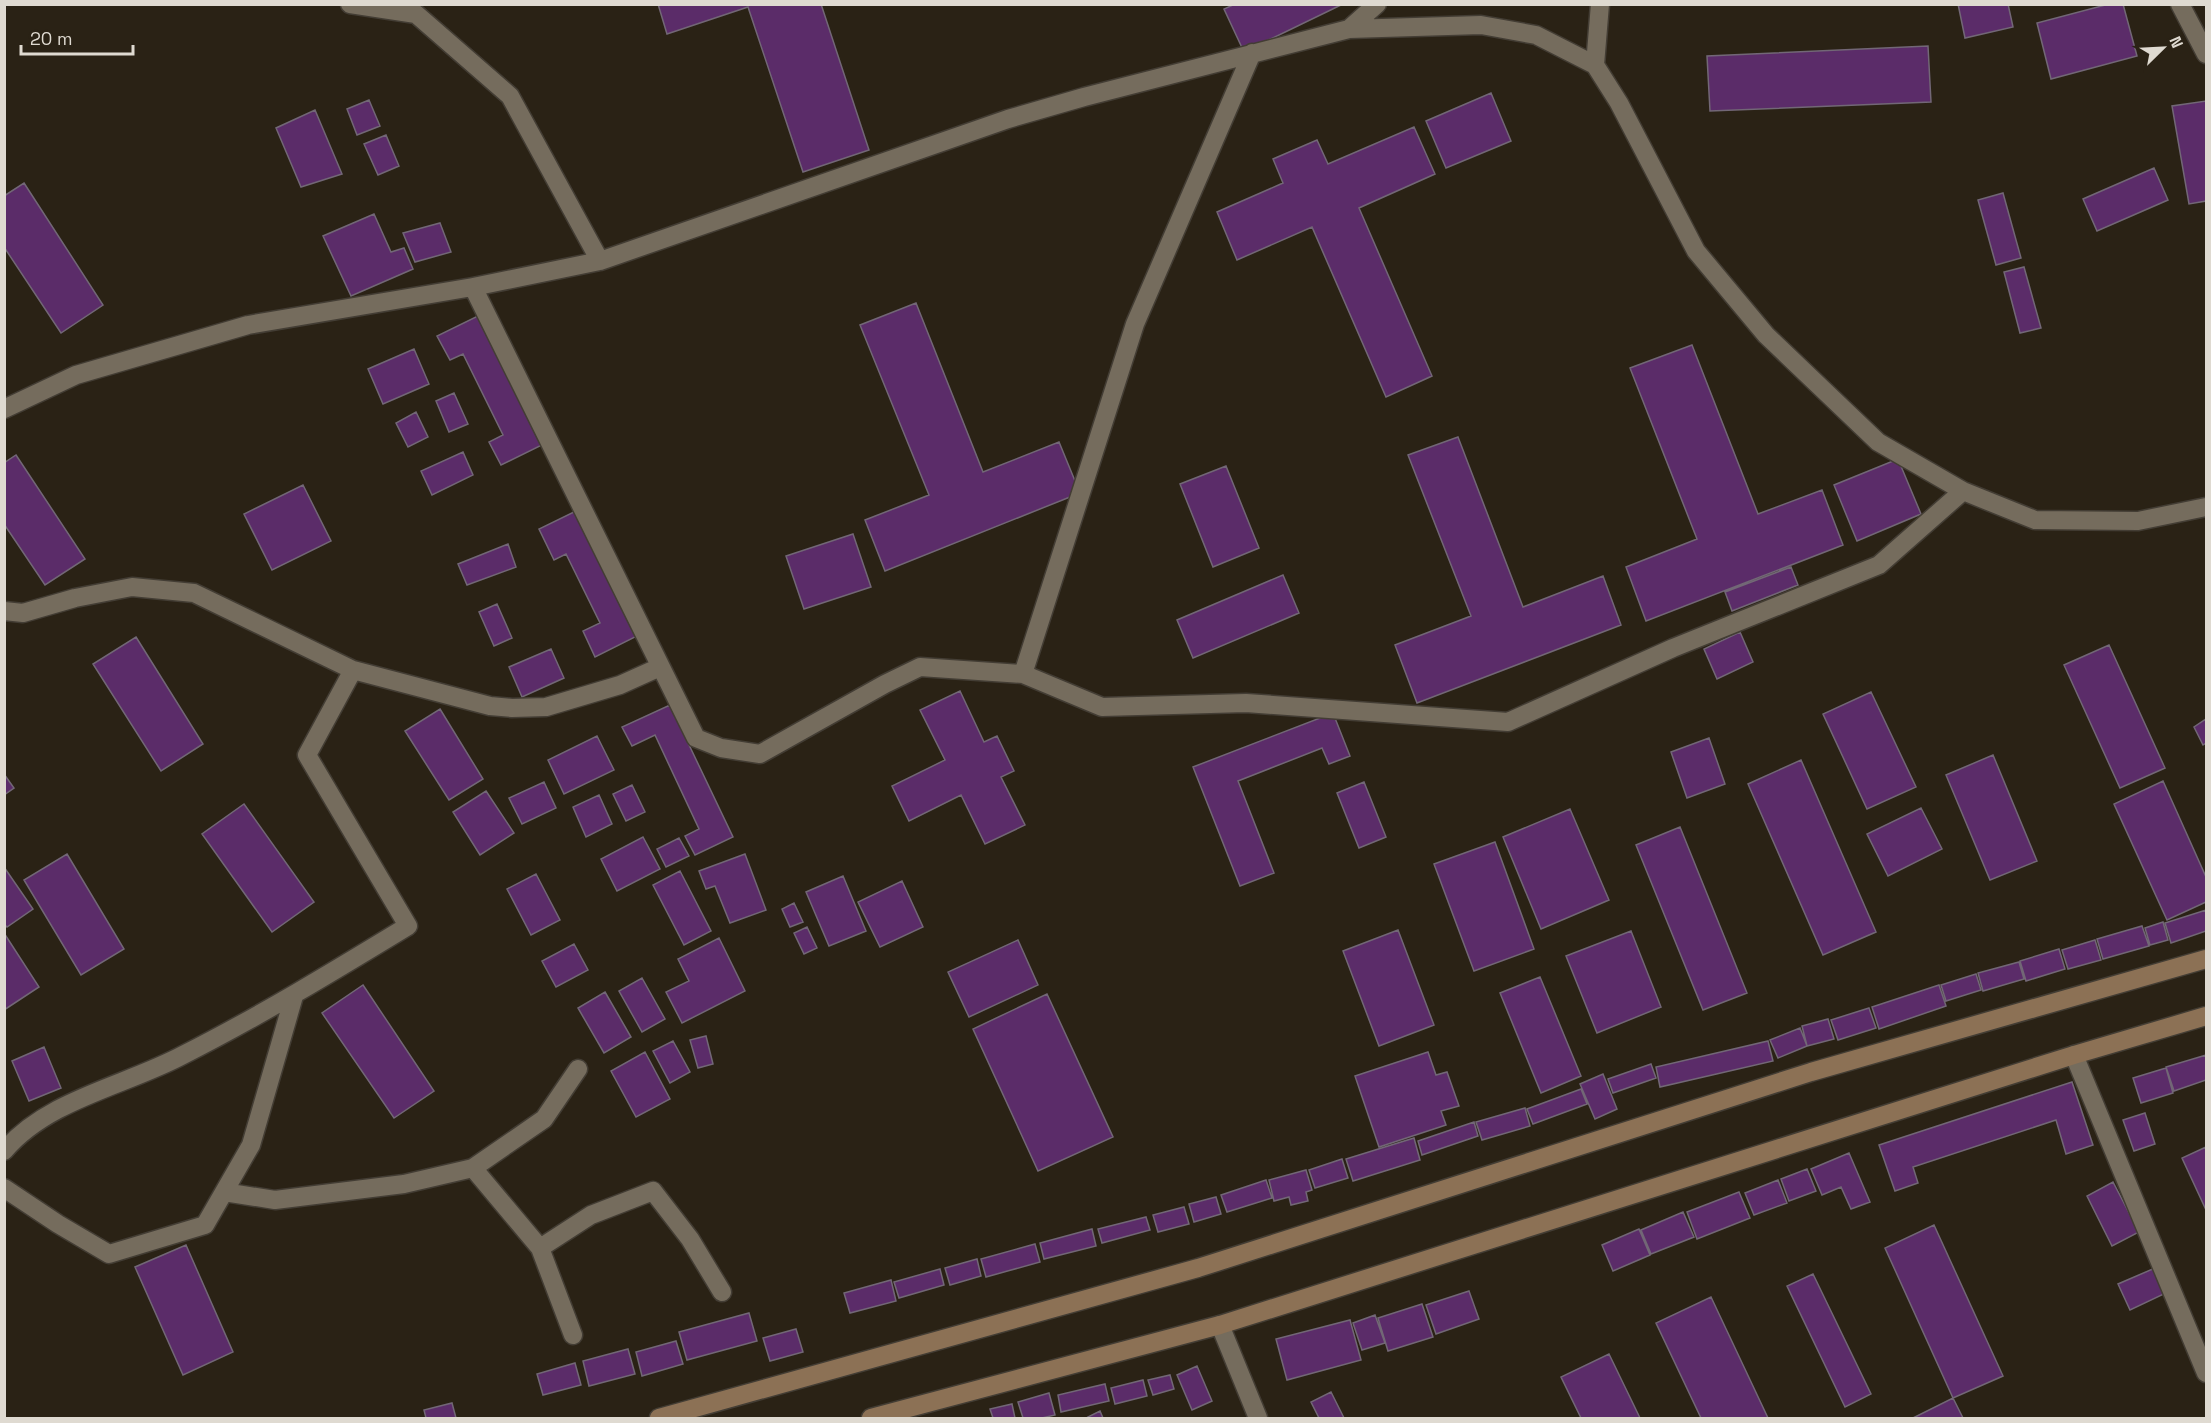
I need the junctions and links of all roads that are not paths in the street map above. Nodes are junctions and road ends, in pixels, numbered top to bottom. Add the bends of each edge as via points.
1 (350, 4) edge
2 (1377, 4) edge
3 (1600, 4) edge
4 (2180, 4) edge
5 (1349, 29) junction
6 (1252, 53) junction
7 (2206, 54) edge
8 (1595, 65) junction
9 (600, 261) junction
10 (473, 287) junction
11 (4, 409) edge
12 (1963, 491) junction
13 (2206, 507) edge
14 (4, 611) edge
15 (660, 668) junction
16 (353, 670) junction
17 (1023, 674) junction
18 (2206, 959) edge
19 (294, 996) junction
20 (2206, 1016) edge
21 (2074, 1055) junction
22 (578, 1070) dead end
23 (4, 1151) edge
24 (473, 1168) junction
25 (4, 1188) edge
26 (224, 1192) junction
27 (540, 1248) junction
28 (722, 1292) dead end
29 (1220, 1325) junction
30 (573, 1335) dead end
31 (2206, 1373) edge
32 (659, 1419) edge
33 (871, 1419) edge
34 (1258, 1419) edge

1 - 9 street via 416,14 510,96
2 - 5 street
3 - 8 street
4 - 7 street
5 - 6 street
5 - 8 street via 1481,25 1536,35
6 - 9 street via 1008,119
6 - 17 street via 1135,324
8 - 12 street via 1696,251 1766,335 1878,442
9 - 10 street
10 - 11 street via 248,325 76,375
10 - 15 street
12 - 13 street via 2035,520 2138,521
12 - 17 street via 1879,565 1673,648 1508,722 1246,703 1102,707
14 - 16 street via 22,613 132,587 194,593
15 - 16 street via 620,685 546,707 512,708 490,706
15 - 17 street via 696,738 721,748 760,754 920,667
16 - 19 street via 307,755 408,926
18 - 32 main road via 1811,1072 1198,1268
19 - 23 street via 181,1057 62,1108 18,1135
19 - 26 street via 251,1145
20 - 21 main road
21 - 29 main road
21 - 31 street
22 - 24 street via 544,1119
24 - 26 street via 404,1184 275,1200
24 - 27 street
25 - 26 street via 109,1254 204,1225
27 - 28 street via 591,1215 653,1191 690,1239
27 - 30 street
29 - 33 main road
29 - 34 street

